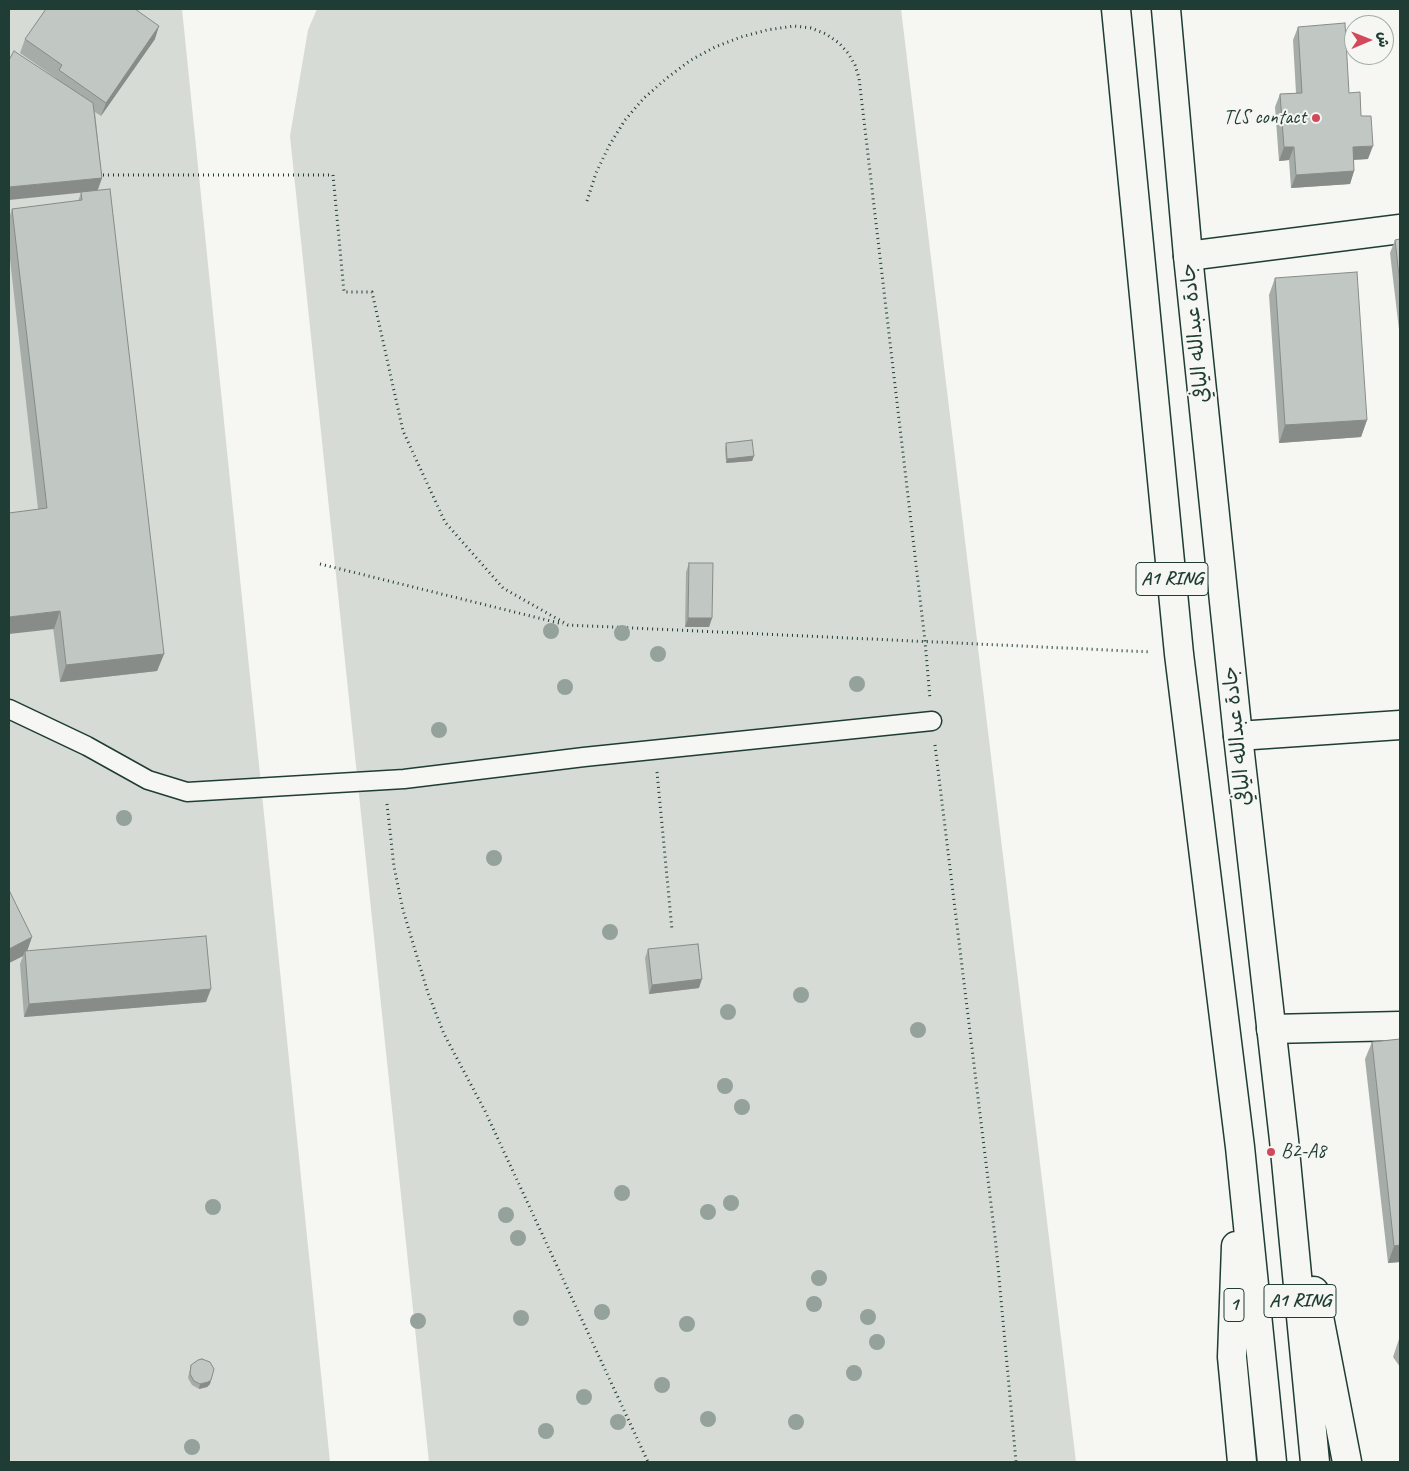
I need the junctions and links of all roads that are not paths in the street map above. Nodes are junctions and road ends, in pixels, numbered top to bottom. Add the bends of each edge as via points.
1 (1116, 9) edge
2 (1166, 9) edge
3 (1400, 230) edge
4 (1188, 256) junction
5 (9, 709) edge
6 (932, 721) road end
7 (1400, 725) edge
8 (1238, 736) junction
9 (1400, 1026) edge
10 (1271, 1029) junction
11 (1284, 1140) junction
12 (1240, 1147) junction
13 (1350, 1458) edge
14 (1242, 1462) edge
15 (1272, 1462) edge
16 (1315, 1462) edge

1 - 12 main road, A1 RING via 1179,654
2 - 4 main road, جادة عبدالله اليافي / A1 RING
3 - 4 main road
4 - 8 main road, جادة عبدالله اليافي / A1 RING
5 - 6 lane via 87,746 148,780 188,792 385,781
7 - 8 main road
8 - 10 main road, جادة عبدالله اليافي / A1 RING
9 - 10 main road
10 - 11 main road, جادة عبدالله اليافي / A1 RING
11 - 13 main road
11 - 16 main road, جادة عبدالله اليافي / A1 RING
12 - 14 main road, 1 via 1232,1358
12 - 15 main road, A1 RING

